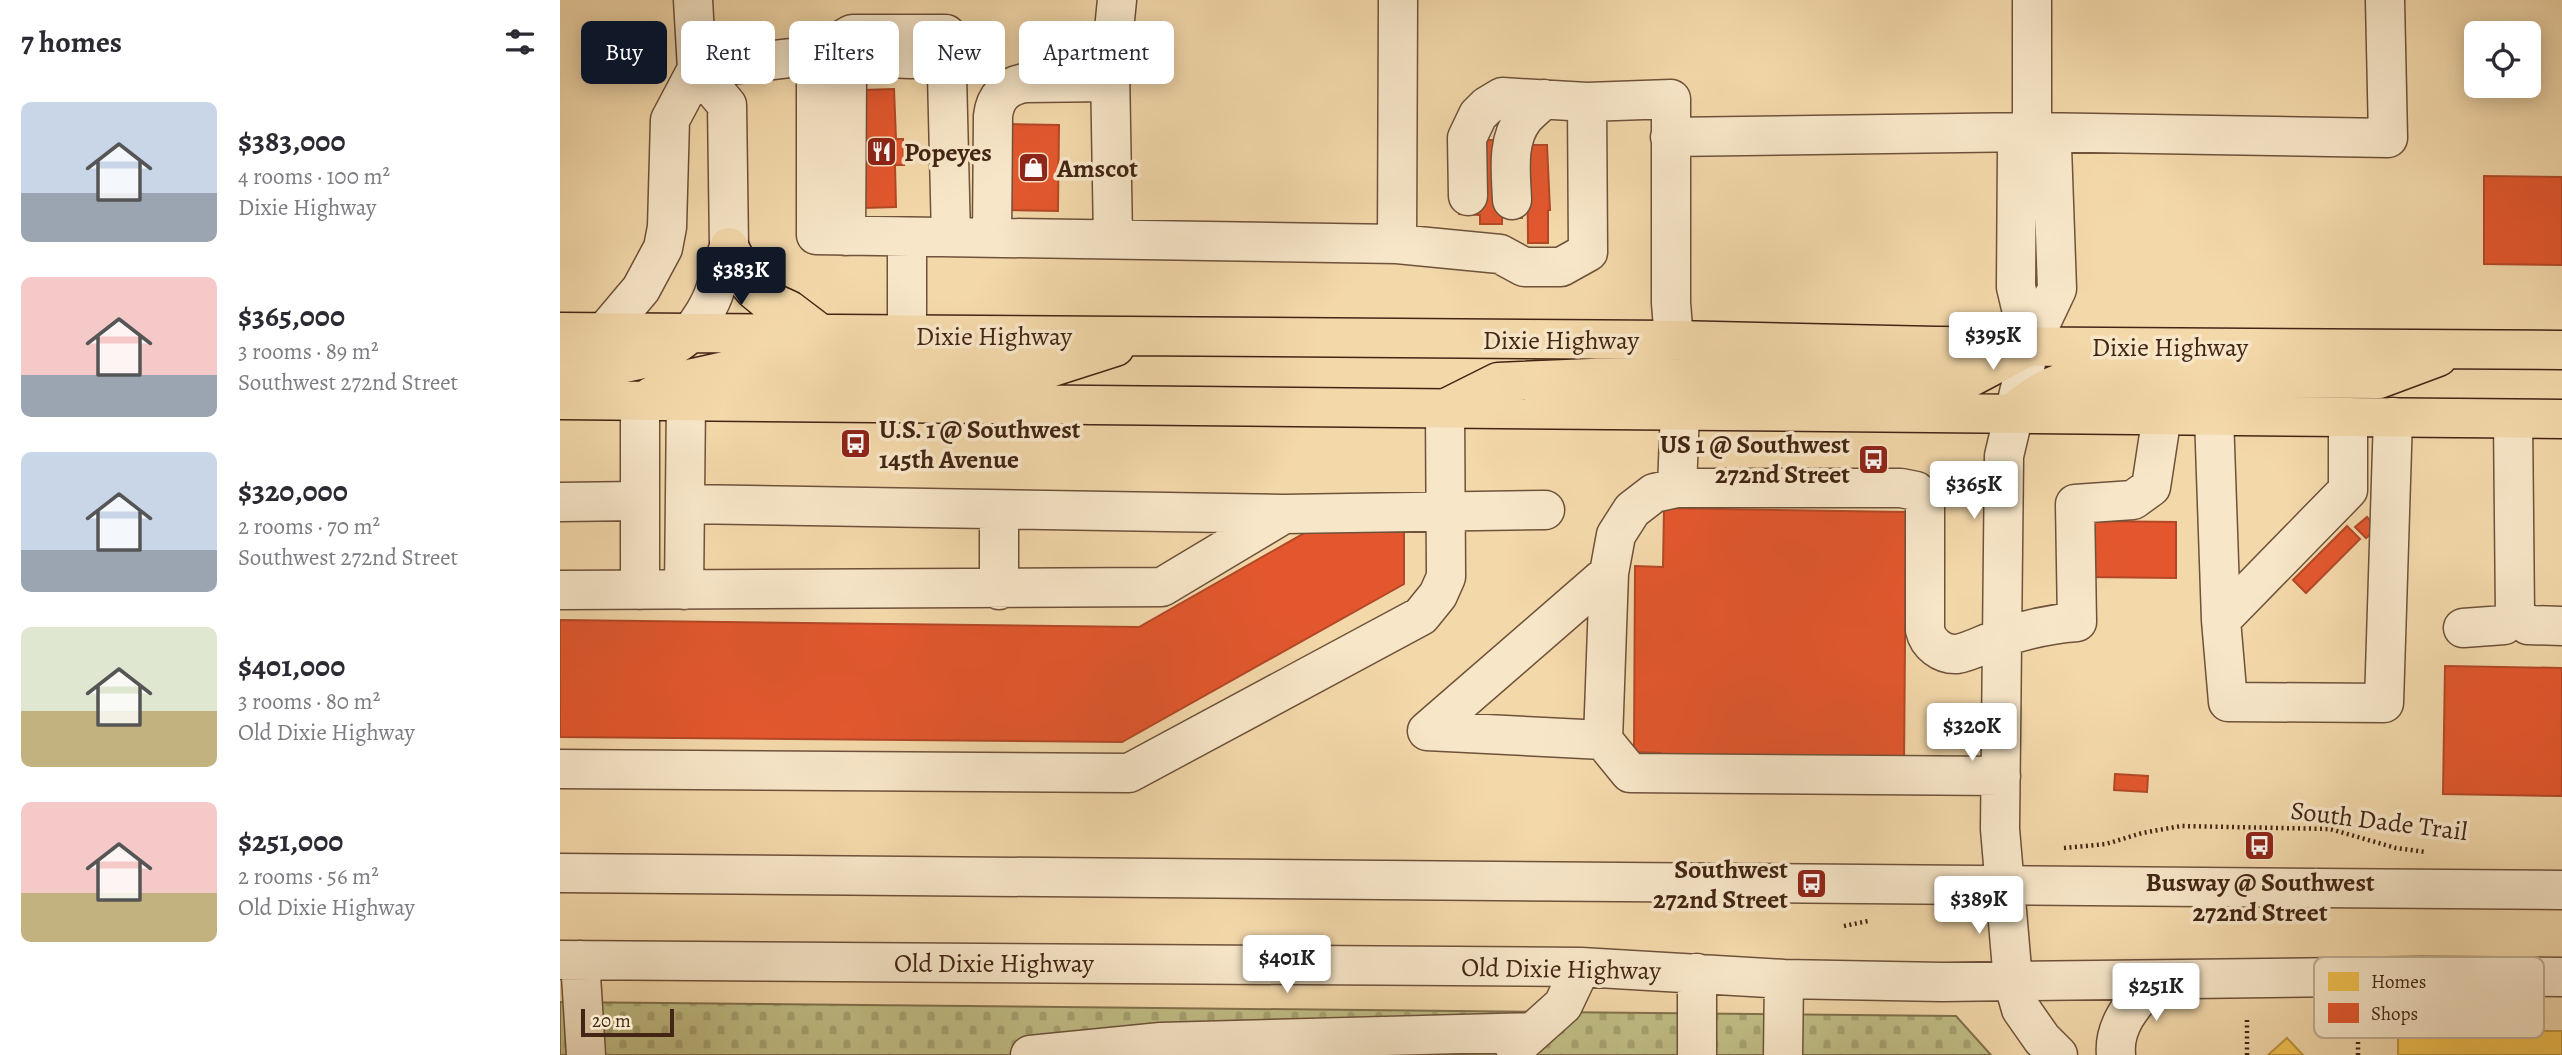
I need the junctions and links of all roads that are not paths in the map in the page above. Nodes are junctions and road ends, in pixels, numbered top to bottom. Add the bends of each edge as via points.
1 (693, 0) edge
2 (1117, 0) edge
3 (1398, 0) edge
4 (2032, 0) edge
5 (2385, 0) edge
6 (694, 21) edge
7 (1115, 21) edge
8 (913, 58) edge
9 (689, 84) edge
10 (710, 84) edge
11 (816, 84) edge
12 (948, 84) edge
13 (1019, 84) edge
14 (1110, 84) edge
15 (1544, 99) junction
16 (1587, 102) junction
17 (2032, 132) junction
18 (1670, 138) junction
19 (1468, 220) junction
20 (846, 236) junction
21 (907, 237) junction
22 (951, 237) junction
23 (992, 238) junction
24 (1113, 239) junction
25 (1397, 244) junction
26 (729, 247) junction
27 (1515, 262) junction
28 (560, 332) edge
29 (603, 334) junction
30 (690, 334) junction
31 (822, 335) junction
32 (907, 336) junction
33 (1140, 338) junction
34 (1674, 340) junction
35 (2030, 346) junction
36 (2460, 349) junction
37 (2562, 350) edge
38 (560, 365) edge
39 (560, 400) edge
40 (640, 401) junction
41 (686, 402) junction
42 (1445, 408) junction
43 (1680, 411) junction
44 (2013, 413) junction
45 (2162, 415) junction
46 (2214, 416) junction
47 (2348, 417) junction
48 (2393, 417) junction
49 (2513, 419) junction
50 (2562, 419) edge
51 (1677, 488) junction
52 (639, 501) junction
53 (560, 502) edge
54 (685, 504) junction
55 (999, 510) junction
56 (1446, 510) junction
57 (1545, 510) dead end
58 (1284, 514) junction
59 (1609, 573) junction
60 (560, 590) edge
61 (640, 590) junction
62 (684, 590) junction
63 (999, 590) junction
64 (2515, 614) junction
65 (2221, 620) junction
66 (2562, 626) edge
67 (2463, 628) dead end
68 (2003, 637) junction
69 (1603, 740) junction
70 (560, 769) edge
71 (2001, 776) junction
72 (560, 873) edge
73 (2005, 886) junction
74 (2562, 890) edge
75 (570, 960) edge
76 (1581, 967) junction
77 (1697, 973) junction
78 (2544, 977) edge
79 (2562, 977) edge
80 (2314, 978) edge
81 (1784, 979) junction
82 (2154, 980) junction
83 (2013, 981) junction
84 (1519, 1043) edge
85 (1355, 1046) edge
86 (1167, 1049) edge
87 (586, 1055) edge
88 (1030, 1055) edge
89 (1697, 1055) edge
90 (1783, 1055) edge
91 (2058, 1055) edge
92 (2116, 1055) edge

1 - 6 street
2 - 7 street
3 - 25 street
4 - 17 street
5 - 17 street via 2388,138
8 - 20 street via 870,59 850,70 846,83
9 - 29 street via 670,120 663,248 641,289
10 - 26 street via 727,105
11 - 20 street via 816,236
12 - 22 street
13 - 23 street via 1000,95 994,108
14 - 24 street
15 - 16 street
15 - 19 street via 1502,97 1478,115 1467,138
15 - 27 street via 1524,118 1514,136
16 - 18 street via 1671,99
16 - 27 street via 1588,252 1561,267 1524,267
17 - 18 street
17 - 35 street via 2052,147 2057,289
18 - 34 street
19 - 25 street
19 - 27 street via 1500,254
20 - 21 street
21 - 22 street
21 - 32 street
22 - 23 street
23 - 24 street
24 - 25 street
26 - 30 street via 716,289
26 - 31 highway via 754,289
28 - 29 highway, Dixie Highway
29 - 30 highway, Dixie Highway
30 - 31 highway, Dixie Highway
30 - 38 highway via 670,350 643,360 612,366
31 - 32 highway, Dixie Highway
32 - 33 highway, Dixie Highway
33 - 34 highway, Dixie Highway
33 - 40 highway via 1040,371 729,370 693,378
34 - 35 highway, Dixie Highway
35 - 36 highway, Dixie Highway
35 - 42 highway via 1971,377 1941,383 1615,377 1498,382
35 - 44 street
36 - 37 highway, Dixie Highway
36 - 44 highway via 2379,379 2080,377 2031,396
39 - 40 highway
40 - 41 highway
40 - 52 street
41 - 42 highway
41 - 54 street
42 - 43 highway
42 - 56 street
43 - 44 highway
43 - 51 street
44 - 45 highway
44 - 68 street via 2004,457
45 - 46 highway
45 - 68 street via 2151,487 2133,500 2075,504 2077,622 2044,624
46 - 47 highway
46 - 65 street
47 - 48 highway
47 - 65 street via 2348,490
48 - 49 highway
48 - 65 street via 2384,703 2228,702
49 - 50 highway
49 - 64 street
51 - 59 street via 1654,493 1632,510 1616,535
51 - 68 street via 1916,491 1926,505 1925,630 1929,642 1957,654
52 - 53 street
52 - 61 street
54 - 55 street
54 - 62 street
55 - 58 street
55 - 63 street
56 - 57 street
56 - 58 street
56 - 70 street via 1446,577 1421,616 1129,774
58 - 63 street via 1162,587
59 - 69 street
59 - 69 street via 1427,731
60 - 61 street
61 - 62 street
62 - 63 street
64 - 66 street via 2528,625
64 - 67 street via 2504,625
68 - 71 street
69 - 71 street via 1630,773
71 - 73 street
72 - 73 street
73 - 74 street
73 - 83 street
75 - 76 street, Old Dixie Highway
75 - 87 street
76 - 77 street, Old Dixie Highway
76 - 84 street via 1563,1004
77 - 81 street, Old Dixie Highway
77 - 89 street
78 - 79 street, Old Dixie Highway
80 - 82 street, Old Dixie Highway
81 - 83 street, Old Dixie Highway
81 - 90 street
82 - 83 street, Old Dixie Highway
82 - 92 street via 2124,1017
83 - 91 street via 2021,1009
84 - 85 street
85 - 86 street
86 - 88 street

